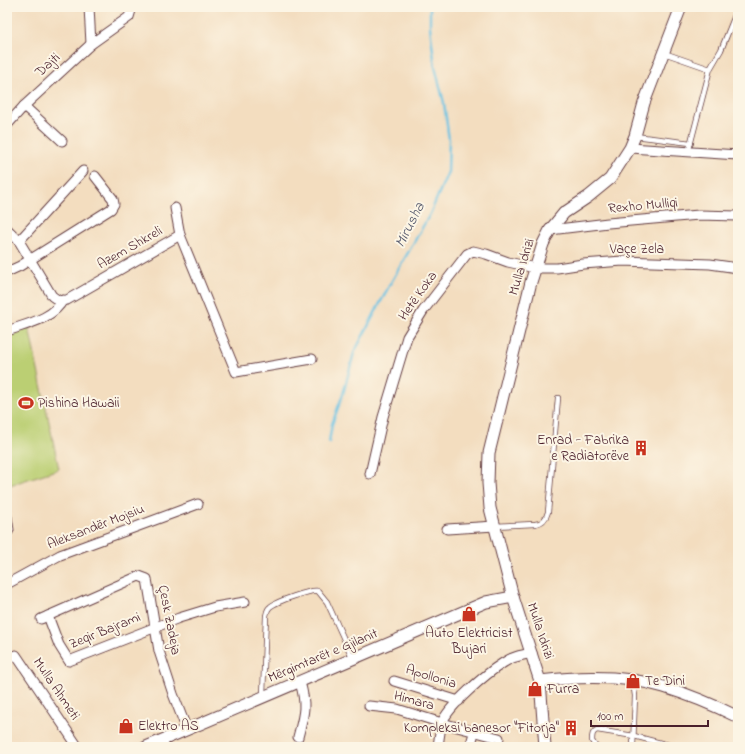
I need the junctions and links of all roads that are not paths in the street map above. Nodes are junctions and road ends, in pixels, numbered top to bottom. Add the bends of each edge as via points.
1 (89, 7) edge
2 (132, 7) edge
3 (681, 7) edge
4 (738, 8) edge
5 (92, 44) junction
6 (663, 52) junction
7 (710, 70) junction
8 (24, 106) junction
9 (7, 125) edge
10 (635, 136) junction
11 (62, 141) dead end
12 (691, 143) junction
13 (630, 148) junction
14 (688, 153) junction
15 (738, 155) edge
16 (83, 171) dead end
17 (95, 176) dead end
18 (175, 208) dead end
19 (738, 216) edge
20 (7, 228) edge
21 (550, 230) junction
22 (180, 235) junction
23 (19, 241) junction
24 (31, 259) junction
25 (536, 268) junction
26 (738, 268) edge
27 (7, 272) edge
28 (63, 300) junction
29 (7, 331) edge
30 (312, 359) dead end
31 (558, 398) dead end
32 (370, 474) dead end
33 (198, 504) dead end
34 (7, 517) edge
35 (495, 526) junction
36 (447, 529) dead end
37 (7, 533) edge
38 (7, 584) edge
39 (513, 597) junction
40 (245, 602) dead end
41 (45, 618) joint
42 (156, 626) junction
43 (532, 653) junction
44 (7, 658) edge
45 (356, 658) junction
46 (394, 681) dead end
47 (540, 681) junction
48 (633, 681) junction
49 (300, 682) junction
50 (263, 698) junction
51 (460, 701) junction
52 (369, 706) dead end
53 (738, 717) edge
54 (442, 723) junction
55 (187, 730) junction
56 (474, 732) junction
57 (634, 736) junction
58 (298, 737) dead end
59 (499, 738) dead end
60 (78, 747) edge
61 (146, 747) edge
62 (438, 747) edge
63 (470, 747) edge
64 (545, 747) edge
65 (596, 747) edge
66 (633, 747) edge
67 (676, 747) edge

1 - 5 street
2 - 5 street, Dajti via 129,16
3 - 6 street, Mulla Idrizi
4 - 7 lane
5 - 8 street, Dajti
6 - 7 lane
6 - 10 street, Mulla Idrizi
7 - 12 lane
8 - 9 street, Dajti
8 - 11 street
10 - 12 lane
10 - 13 street, Mulla Idrizi
12 - 14 lane
13 - 14 street
13 - 21 street, Mulla Idrizi via 610,180 564,213
14 - 15 street
16 - 23 street
17 - 24 street via 113,199 111,209
18 - 22 street
19 - 21 street, Rexho Mulliqi via 699,215
20 - 23 street
21 - 25 street, Mulla Idrizi
22 - 28 street, Azem Shkreli
22 - 30 street, Azem Shkreli via 236,372
23 - 24 street
24 - 27 street
24 - 28 street via 52,296
25 - 26 street, Vaçe Zela via 623,261 710,264
25 - 32 street, Hetë Koka via 473,252 467,254 460,262 407,337 383,417
25 - 35 street, Mulla Idrizi via 489,453 490,508
28 - 29 street via 59,307 47,316
31 - 35 lane via 545,518 535,524
33 - 38 street, Aleksandër Mojsiu via 60,555
34 - 37 street
35 - 36 street
35 - 39 street, Mulla Idrizi
39 - 43 street, Mulla Idrizi
39 - 45 street, Mërgimtarët e Gjilanit via 486,602
40 - 42 street, Zeqir Bajrami via 215,608
41 - 42 street, Zeqir Bajrami via 69,661
41 - 42 street, Çesk Zadeja via 139,576 147,579
42 - 55 street, Çesk Zadeja via 159,650
43 - 47 street, Mulla Idrizi
43 - 51 street, Apollonia via 513,657 502,663 472,687
44 - 60 street, Mulla Ahmeti via 16,655
45 - 49 street, Mërgimtarët e Gjilanit
45 - 50 lane via 320,592 306,592 275,604 268,608 266,616
46 - 51 street, Apollonia
47 - 48 street via 594,678
47 - 64 street, Mulla Idrizi
48 - 53 street via 663,686 710,703
48 - 57 lane
49 - 50 street, Mërgimtarët e Gjilanit
49 - 58 street via 304,714
50 - 55 street, Mërgimtarët e Gjilanit
51 - 54 street, Apollonia
52 - 54 street, Himara via 397,708
54 - 56 street, Himara
54 - 62 street
55 - 61 street, Mërgimtarët e Gjilanit
56 - 59 street, Himara
56 - 63 street
57 - 65 lane via 597,730 592,734 592,741
57 - 66 lane
57 - 67 lane

